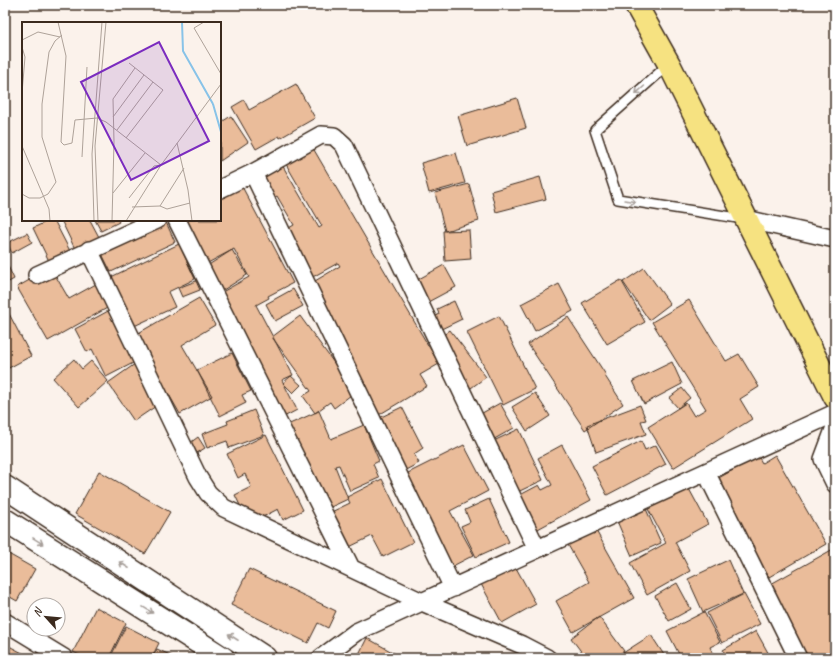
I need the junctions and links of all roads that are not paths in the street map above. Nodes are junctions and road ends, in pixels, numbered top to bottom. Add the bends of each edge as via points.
1 (636, 5) edge
2 (669, 64) junction
3 (253, 173) junction
4 (221, 189) edge
5 (746, 219) junction
6 (155, 221) edge
7 (178, 221) edge
8 (835, 239) edge
9 (89, 250) junction
10 (37, 275) dead end
11 (835, 397) edge
12 (835, 413) edge
13 (835, 427) edge
14 (706, 472) junction
15 (835, 484) edge
16 (5, 487) edge
17 (5, 520) edge
18 (537, 549) junction
19 (351, 568) junction
20 (453, 588) junction
21 (422, 602) junction
22 (5, 622) edge
23 (64, 658) edge
24 (223, 658) edge
25 (265, 658) edge
26 (321, 658) edge
27 (547, 658) edge
28 (798, 658) edge

1 - 2 main road
2 - 5 main road
2 -> 5 lane via 595,130 618,199
3 - 4 street
3 - 18 street via 321,134 334,136 344,146
3 - 20 street
5 - 8 street
5 - 11 main road
6 - 9 street
7 - 19 street
9 - 10 street
9 - 19 street via 208,493 224,508
12 - 14 street
13 - 15 street via 823,459
14 - 18 street
14 - 28 street
25 -> 16 main road
17 -> 24 main road
18 - 20 street
19 - 21 street
20 - 21 street
21 - 26 street via 356,632
21 - 27 street
22 - 23 street

